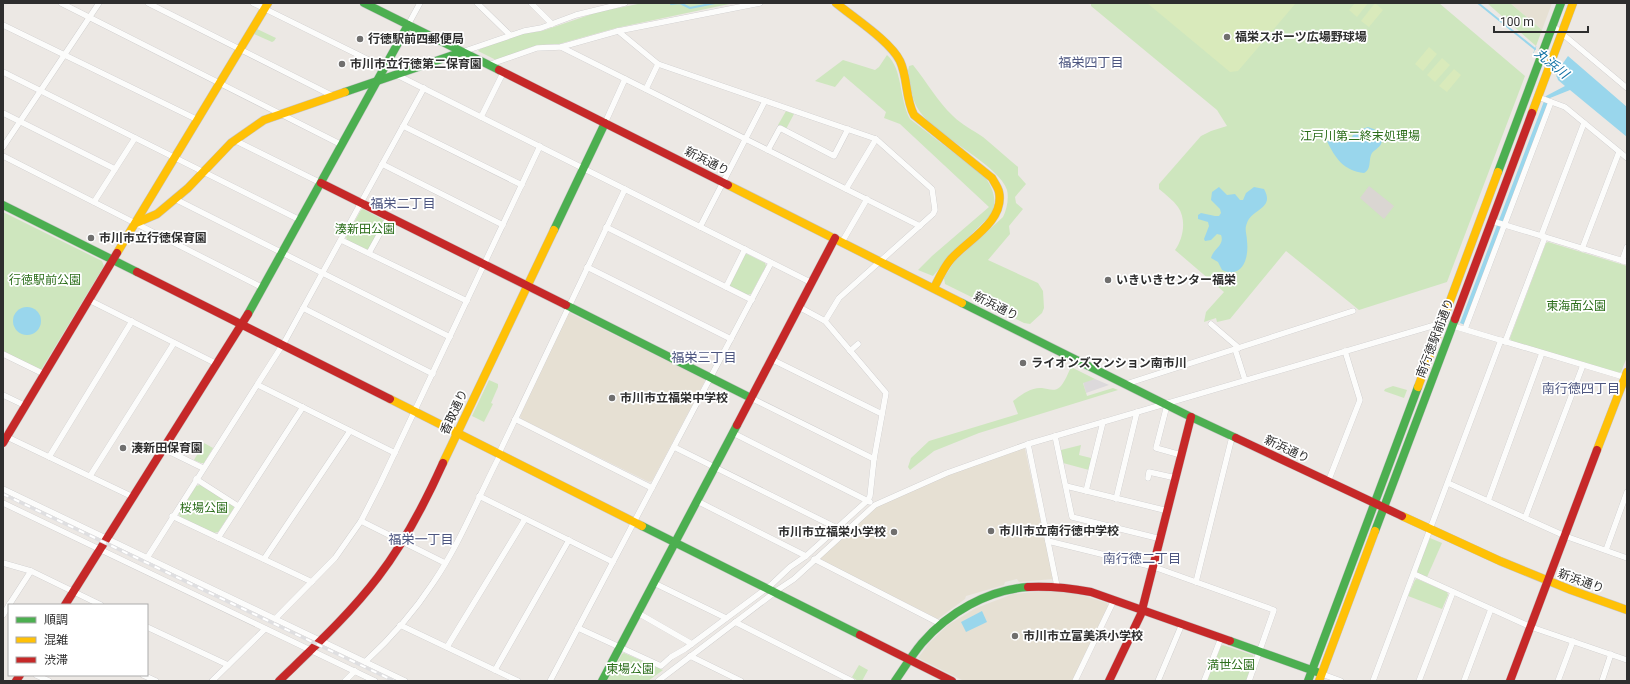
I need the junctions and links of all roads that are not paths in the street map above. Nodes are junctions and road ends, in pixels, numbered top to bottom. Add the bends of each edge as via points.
1 (60, 3) edge
2 (98, 3) edge
3 (148, 3) edge
4 (253, 3) edge
5 (364, 3) edge
6 (420, 3) edge
7 (477, 3) edge
8 (531, 3) edge
9 (625, 3) edge
10 (760, 3) edge
11 (836, 3) edge
12 (1561, 3) edge
13 (1573, 3) edge
14 (266, 6) edge
15 (89, 17) junction
16 (552, 24) junction
17 (3, 25) edge
18 (408, 25) junction
19 (1553, 26) junction
20 (618, 31) junction
21 (1562, 33) junction
22 (510, 35) junction
23 (561, 47) junction
24 (240, 49) junction
25 (462, 52) junction
26 (64, 55) junction
27 (658, 64) junction
28 (488, 65) junction
29 (385, 68) junction
30 (3, 72) edge
31 (503, 73) junction
32 (397, 75) junction
33 (625, 79) junction
34 (378, 81) junction
35 (220, 83) junction
36 (424, 88) junction
37 (1627, 88) edge
38 (646, 89) junction
39 (40, 91) junction
40 (333, 96) junction
41 (1545, 100) junction
42 (765, 101) junction
43 (3, 112) edge
44 (281, 114) junction
45 (481, 117) junction
46 (198, 120) junction
47 (20, 121) junction
48 (605, 123) junction
49 (1584, 123) junction
50 (403, 126) junction
51 (848, 129) junction
52 (134, 138) junction
53 (746, 139) junction
54 (876, 139) junction
55 (234, 140) junction
56 (342, 145) junction
57 (540, 146) junction
58 (3, 147) edge
59 (768, 150) junction
60 (1619, 152) junction
61 (3, 156) edge
62 (175, 158) junction
63 (1627, 158) edge
64 (382, 164) junction
65 (583, 168) junction
66 (115, 169) junction
67 (204, 173) junction
68 (321, 183) junction
69 (723, 183) junction
70 (522, 185) junction
71 (625, 189) junction
72 (846, 189) junction
73 (176, 198) junction
74 (866, 199) junction
75 (94, 202) junction
76 (361, 203) junction
77 (3, 205) edge
78 (389, 217) junction
79 (300, 220) junction
80 (136, 223) junction
81 (1499, 223) junction
82 (503, 225) junction
83 (920, 226) junction
84 (606, 227) junction
85 (700, 227) junction
86 (1543, 237) junction
87 (341, 240) junction
88 (839, 240) junction
89 (1627, 247) edge
90 (1582, 248) junction
91 (745, 249) junction
92 (282, 253) junction
93 (369, 253) junction
94 (113, 260) junction
95 (880, 261) junction
96 (1624, 261) edge
97 (771, 263) junction
98 (484, 265) junction
99 (587, 267) junction
100 (322, 273) junction
101 (812, 283) junction
102 (527, 286) junction
103 (726, 287) junction
104 (263, 288) junction
105 (934, 288) junction
106 (89, 300) junction
107 (752, 300) junction
108 (467, 301) junction
109 (568, 307) junction
110 (799, 307) junction
111 (303, 308) junction
112 (1353, 311) dead end
113 (132, 321) junction
114 (825, 321) junction
115 (1442, 323) junction
116 (1211, 324) dead end
117 (242, 325) junction
118 (1453, 326) junction
119 (1465, 330) junction
120 (450, 337) junction
121 (731, 339) junction
122 (1503, 341) junction
123 (174, 343) junction
124 (858, 344) dead end
125 (282, 346) junction
126 (1237, 348) junction
127 (850, 351) junction
128 (1345, 351) junction
129 (1542, 353) junction
130 (3, 354) edge
131 (772, 359) junction
132 (217, 364) junction
133 (1583, 365) junction
134 (44, 374) junction
135 (432, 374) junction
136 (1626, 376) edge
137 (711, 378) junction
138 (1245, 380) junction
139 (1126, 384) junction
140 (258, 385) junction
141 (3, 395) edge
142 (751, 398) junction
143 (1165, 404) junction
144 (26, 406) junction
145 (303, 408) junction
146 (415, 412) junction
147 (1137, 412) junction
148 (882, 414) junction
149 (1191, 417) junction
150 (515, 420) junction
151 (1103, 422) junction
152 (350, 431) junction
153 (457, 433) junction
154 (733, 433) junction
155 (1055, 436) junction
156 (1232, 437) junction
157 (4, 438) edge
158 (1028, 444) junction
159 (674, 447) junction
160 (164, 449) junction
161 (395, 453) junction
162 (499, 454) junction
163 (1182, 455) junction
164 (49, 457) junction
165 (874, 459) junction
166 (715, 467) junction
167 (203, 468) junction
168 (90, 476) junction
169 (1148, 478) dead end
170 (1176, 478) junction
171 (196, 479) junction
172 (1328, 482) junction
173 (1448, 483) junction
174 (1066, 486) junction
175 (652, 488) junction
176 (3, 489) edge
177 (1086, 491) junction
178 (1627, 492) edge
179 (133, 496) junction
180 (479, 496) junction
181 (1116, 499) junction
182 (868, 500) junction
183 (697, 501) junction
184 (1488, 501) junction
185 (3, 503) edge
186 (1375, 503) junction
187 (875, 505) junction
188 (238, 506) junction
189 (1384, 508) junction
190 (1168, 511) junction
191 (172, 516) junction
192 (1525, 518) junction
193 (525, 519) junction
194 (361, 521) junction
195 (634, 522) junction
196 (837, 528) junction
197 (1431, 529) junction
198 (1565, 536) junction
199 (218, 538) junction
200 (107, 539) junction
201 (1161, 539) junction
202 (569, 540) junction
203 (1048, 541) junction
204 (403, 542) junction
205 (675, 542) junction
206 (100, 550) junction
207 (1606, 550) junction
208 (806, 556) junction
209 (147, 558) junction
210 (1627, 558) edge
211 (814, 559) junction
212 (264, 560) junction
213 (613, 562) junction
214 (3, 563) edge
215 (445, 563) junction
216 (1154, 567) junction
217 (31, 571) junction
218 (1414, 574) junction
219 (1548, 581) junction
220 (312, 582) junction
221 (1196, 582) junction
222 (654, 583) junction
223 (1057, 586) junction
224 (766, 588) junction
225 (73, 592) junction
226 (774, 592) junction
227 (1453, 592) junction
228 (1114, 600) junction
229 (10, 604) edge
230 (66, 604) edge
231 (100, 604) edge
232 (1491, 609) junction
233 (1142, 610) junction
234 (1627, 610) edge
235 (638, 613) junction
236 (726, 618) junction
237 (275, 619) junction
238 (735, 622) junction
239 (941, 624) junction
240 (1182, 624) junction
241 (400, 625) junction
242 (148, 627) edge
243 (1531, 627) junction
244 (578, 628) junction
245 (265, 629) junction
246 (1221, 638) junction
247 (321, 641) junction
248 (1573, 641) junction
249 (692, 644) junction
250 (447, 647) junction
251 (619, 648) junction
252 (310, 651) junction
253 (1259, 651) junction
254 (1611, 654) junction
255 (690, 656) junction
256 (910, 660) junction
257 (1627, 660) edge
258 (365, 662) junction
259 (228, 665) junction
260 (495, 670) junction
261 (1312, 670) junction
262 (354, 672) junction
263 (38, 676) edge
264 (145, 676) edge
265 (1320, 678) edge
266 (843, 679) edge
267 (49, 681) edge
268 (156, 681) edge
269 (212, 681) edge
270 (279, 681) edge
271 (345, 681) edge
272 (374, 681) edge
273 (405, 681) edge
274 (518, 681) edge
275 (550, 681) edge
276 (602, 681) edge
277 (658, 681) edge
278 (741, 681) edge
279 (852, 681) edge
280 (895, 681) edge
281 (952, 681) edge
282 (1075, 681) edge
283 (1110, 681) edge
284 (1158, 681) edge
285 (1204, 681) edge
286 (1249, 681) edge
287 (1308, 681) edge
288 (1341, 681) edge
289 (1373, 681) edge
290 (1419, 681) edge
291 (1464, 681) edge
292 (1510, 681) edge
293 (1558, 681) edge
294 (1602, 681) edge

1 - 15 street
2 - 15 street
3 - 24 street
4 - 14 street
5 - 18 street, 新浜通り
6 - 18 street
7 - 22 street
8 - 16 street
9 - 16 street
10 - 20 street
11 - 105 street via 896,54 903,70 909,103 914,115 992,178 1000,192 1000,206 994,216 951,259
12 - 19 street, 南行徳駅前通り
13 - 21 street, 南行徳駅前通り
14 - 24 street
14 - 29 street
15 - 26 street
15 - 35 street
16 - 22 street
17 - 26 street
18 - 25 street, 新浜通り
18 - 29 street
19 - 21 street
19 - 115 street, 南行徳駅前通り
20 - 23 street
20 - 27 street
21 - 37 street
21 - 41 street, 南行徳駅前通り via 1548,70
22 - 25 street
23 - 28 street via 537,48
23 - 33 street
24 - 35 street
24 - 40 street
25 - 28 street, 新浜通り
25 - 32 street
26 - 39 street
26 - 46 street
27 - 38 street
27 - 42 street
28 - 31 street, 新浜通り
29 - 34 street
30 - 39 street
31 - 45 street
31 - 48 street, 新浜通り
32 - 34 street
32 - 36 street
33 - 38 street
33 - 48 street
34 - 40 street
34 - 56 street
35 - 44 street
35 - 46 street
36 - 45 street
36 - 50 street
38 - 53 street
39 - 47 street
39 - 52 street
40 - 44 street
41 - 49 street via 1565,107
41 - 81 street, 南行徳駅前通り
41 - 81 street
42 - 51 street
42 - 53 street
43 - 47 street
44 - 55 street via 264,120
44 - 56 street
45 - 57 street
46 - 62 street
47 - 58 street
47 - 66 street
48 - 65 street, 香取通り
48 - 69 street, 新浜通り
49 - 60 street
49 - 86 street
50 - 64 street
50 - 70 street
51 - 54 street
51 - 59 street via 834,156 780,128
52 - 62 street
52 - 66 street
53 - 59 street
53 - 69 street
54 - 72 street
54 - 83 street via 932,189 934,214
55 - 67 street
55 - 68 street
56 - 68 street
57 - 65 street
57 - 70 street
59 - 72 street
60 - 63 street
60 - 90 street
61 - 75 street
62 - 67 street
62 - 80 street
64 - 76 street
64 - 82 street
65 - 71 street
65 - 102 street, 香取通り
66 - 75 street
67 - 73 street
67 - 79 street
68 - 76 street
68 - 79 street
69 - 85 street
69 - 88 street, 新浜通り
70 - 82 street
71 - 84 street
71 - 85 street
72 - 74 street
73 - 80 street via 154,216
73 - 92 street via 179,202
74 - 83 street
74 - 88 street
75 - 80 street
76 - 78 street
76 - 87 street
77 - 94 street
78 - 93 street
78 - 98 street
79 - 92 street
80 - 94 street
80 - 104 street
81 - 86 street
81 - 118 street, 南行徳駅前通り
81 - 119 street
82 - 98 street
83 - 95 street
84 - 99 street
84 - 103 street
85 - 91 street
86 - 90 street
86 - 122 street
87 - 93 street
87 - 100 street
88 - 95 street, 新浜通り
88 - 101 street
89 - 96 street
90 - 96 street
91 - 97 street
91 - 103 street
92 - 100 street
92 - 104 street
93 - 108 street
94 - 106 street
94 - 117 street
95 - 105 street, 新浜通り
95 - 114 street via 839,298
97 - 101 street
97 - 107 street
98 - 102 street
98 - 108 street
99 - 109 street
99 - 121 street
100 - 111 street
100 - 120 street
101 - 110 street
102 - 109 street
102 - 153 street, 香取通り
103 - 107 street
104 - 117 street
105 - 139 street, 新浜通り
106 - 113 street
106 - 134 street
107 - 121 street
108 - 120 street
109 - 137 street
109 - 150 street
110 - 114 street
110 - 131 street
111 - 125 street
111 - 135 street
112 - 126 street
113 - 123 street
113 - 164 street
114 - 127 street
115 - 128 street
115 - 186 street, 南行徳駅前通り
116 - 126 street
117 - 125 street
117 - 132 street
118 - 119 street
118 - 189 street, 南行徳駅前通り
119 - 122 street
120 - 135 street
121 - 137 street
122 - 129 street
122 - 173 street
123 - 132 street
123 - 168 street
124 - 127 street
125 - 140 street
125 - 146 street
126 - 138 street
126 - 139 street
127 - 148 street via 885,391
128 - 138 street
128 - 172 street via 1360,400
129 - 133 street
129 - 184 street
130 - 134 street
131 - 142 street
131 - 148 street
132 - 160 street
133 - 136 street
133 - 192 street
134 - 144 street
135 - 146 street
136 - 198 street
137 - 142 street
137 - 159 street
138 - 143 street
139 - 143 street, 新浜通り
140 - 145 street
140 - 167 street
141 - 144 street
142 - 154 street
142 - 165 street
143 - 147 street
143 - 149 street, 新浜通り
143 - 163 street via 1156,448
144 - 157 street
145 - 152 street
145 - 188 street
146 - 153 street
146 - 161 street
147 - 151 street
147 - 181 street
148 - 165 street
149 - 156 street, 新浜通り
149 - 163 street
150 - 162 street
150 - 175 street
151 - 155 street
151 - 177 street
152 - 161 street
152 - 212 street
153 - 162 street
153 - 204 street, 香取通り
154 - 166 street
154 - 182 street
155 - 158 street
155 - 174 street
156 - 172 street, 新浜通り
156 - 221 street
157 - 164 street
158 - 187 street via 947,473
158 - 203 street
159 - 166 street
159 - 175 street
160 - 167 street
160 - 179 street
161 - 194 street
162 - 180 street
162 - 195 street
163 - 170 street
164 - 168 street
165 - 182 street
166 - 183 street
166 - 196 street
167 - 171 street
168 - 179 street
169 - 170 street via 1149,472
170 - 190 street
171 - 188 street
171 - 191 street
172 - 186 street, 新浜通り
173 - 184 street
173 - 197 street
174 - 177 street
174 - 201 street via 1072,517
175 - 195 street
176 - 200 street
177 - 181 street
178 - 207 street
179 - 200 street
180 - 193 street
180 - 215 street
181 - 190 street
182 - 187 street
182 - 196 street
183 - 205 street
183 - 208 street
184 - 192 street
185 - 206 street
186 - 189 street, 新浜通り
186 - 261 street, 南行徳駅前通り
187 - 211 street
188 - 199 street
189 - 197 street, 新浜通り
189 - 265 street, 南行徳駅前通り
190 - 201 street
191 - 199 street
191 - 209 street
192 - 198 street
193 - 202 street
193 - 250 street
194 - 204 street
194 - 220 street via 335,558
195 - 205 street
195 - 213 street
196 - 208 street
197 - 218 street
197 - 219 street, 新浜通り
198 - 207 street
198 - 219 street
199 - 212 street
200 - 206 street
200 - 209 street
201 - 216 street
202 - 213 street
202 - 260 street
203 - 216 street
203 - 223 street
204 - 215 street
204 - 247 street, 香取通り via 365,594
205 - 222 street
205 - 224 street
206 - 225 street
206 - 245 street
207 - 210 street
208 - 224 street
209 - 237 street
211 - 226 street via 794,579
211 - 239 street
212 - 220 street
213 - 244 street
214 - 217 street
215 - 241 street via 430,588
216 - 221 street
216 - 233 street
217 - 225 street
217 - 229 street
218 - 227 street
218 - 289 street
219 - 234 street, 新浜通り
219 - 243 street
220 - 237 street
221 - 253 street via 1274,610
222 - 235 street
222 - 236 street
223 - 228 street via 1084,590
223 - 239 street via 1022,587 994,594 963,608
224 - 226 street
224 - 236 street
225 - 230 street
225 - 231 street
226 - 238 street
226 - 256 street
227 - 232 street
227 - 290 street
228 - 233 street
228 - 282 street
232 - 243 street
232 - 291 street
233 - 240 street
233 - 283 street
235 - 249 street
235 - 251 street
236 - 249 street
237 - 247 street
238 - 255 street
238 - 266 street
239 - 256 street via 924,640
240 - 246 street
240 - 284 street
241 - 250 street
241 - 258 street
242 - 259 street
243 - 248 street
243 - 292 street
244 - 251 street
244 - 275 street
245 - 252 street
245 - 259 street
246 - 253 street
246 - 285 street
247 - 252 street, 香取通り
247 - 258 street
248 - 254 street
248 - 293 street
249 - 251 street via 661,666
250 - 260 street
251 - 276 street
252 - 262 street
252 - 270 street, 香取通り
253 - 261 street
253 - 286 street
254 - 257 street
254 - 294 street
255 - 277 street
255 - 278 street
256 - 280 street
256 - 281 street
258 - 273 street
259 - 269 street
260 - 274 street
261 - 265 street
261 - 287 street, 南行徳駅前通り
262 - 271 street
262 - 272 street
263 - 267 street
264 - 268 street
265 - 288 street
266 - 279 street

